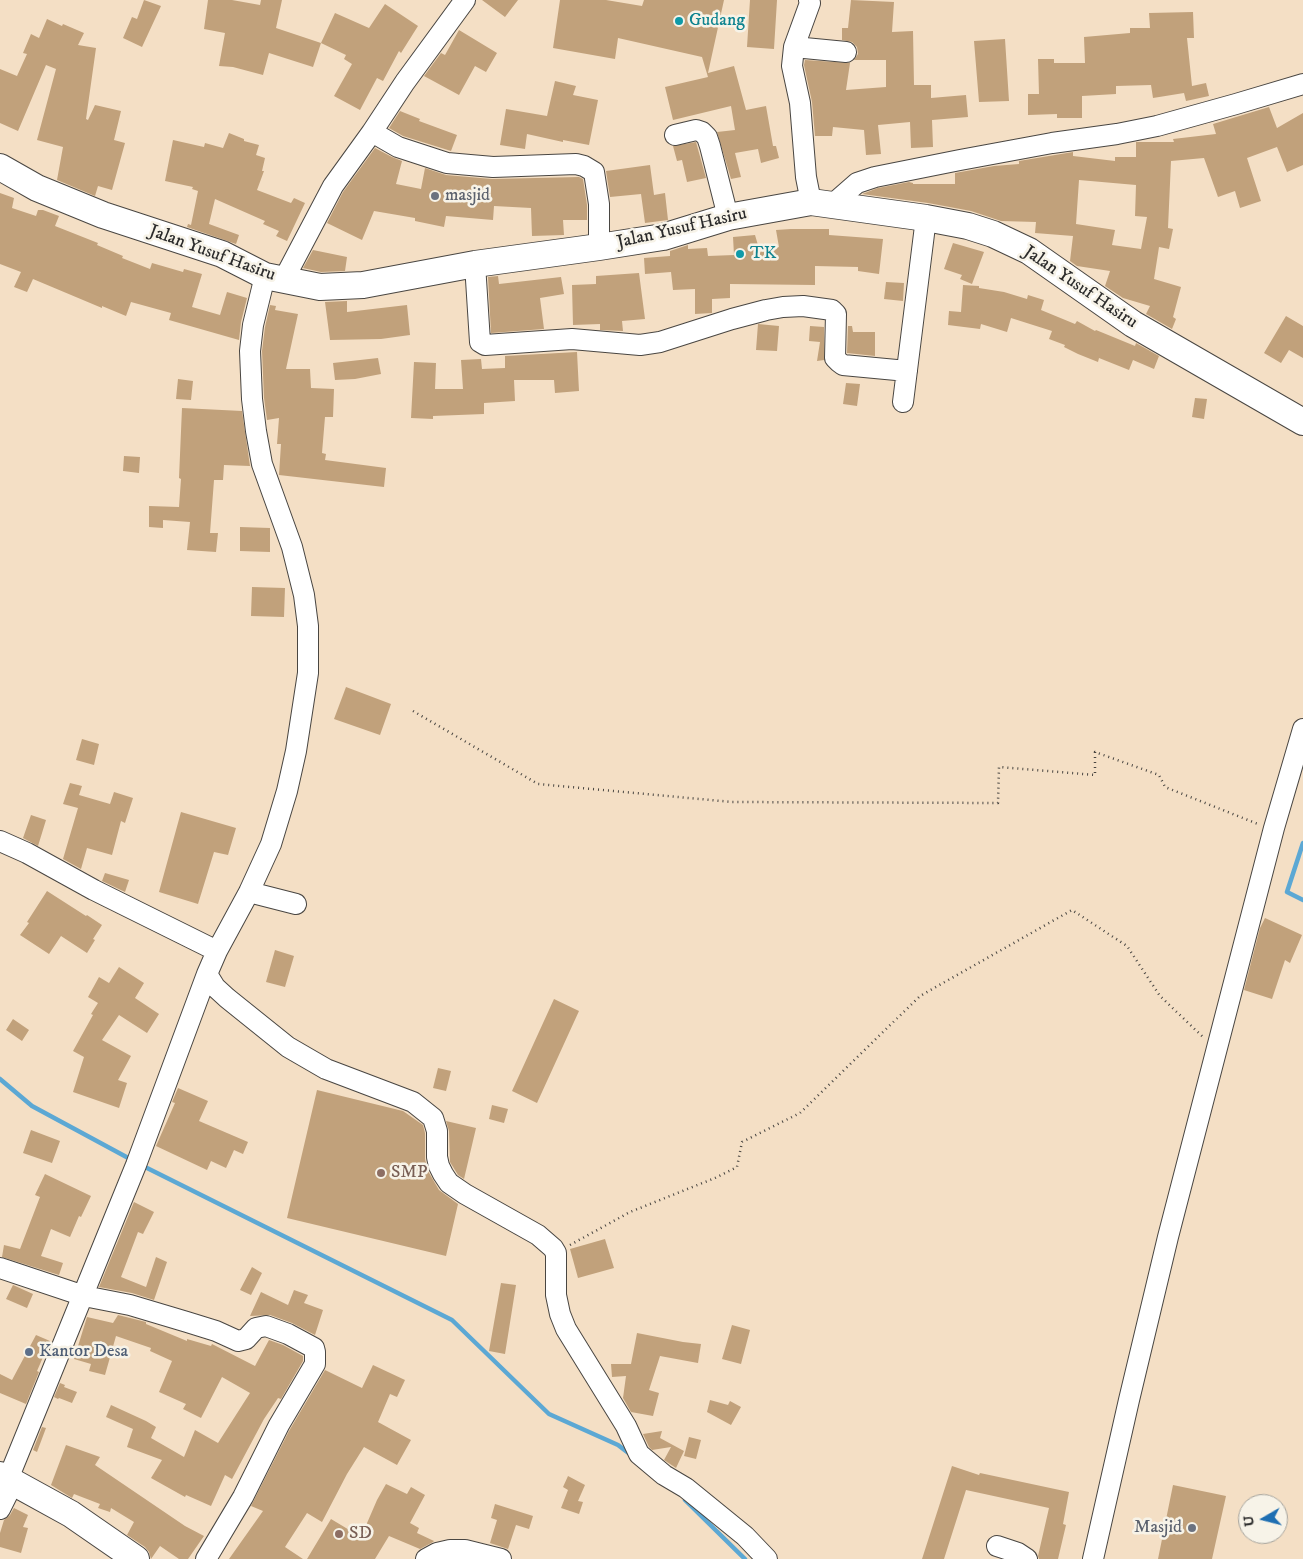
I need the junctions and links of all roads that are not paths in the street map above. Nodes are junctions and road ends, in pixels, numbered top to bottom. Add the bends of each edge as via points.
1 (465, 0) edge
2 (809, 0) edge
3 (794, 47) junction
4 (846, 52) dead end
5 (1303, 84) edge
6 (372, 132) junction
7 (675, 135) dead end
8 (0, 167) edge
9 (822, 203) junction
10 (728, 217) junction
11 (926, 218) junction
12 (599, 247) junction
13 (475, 264) junction
14 (274, 278) junction
15 (907, 371) junction
16 (903, 402) dead end
17 (1303, 422) edge
18 (1303, 729) edge
19 (0, 841) edge
20 (250, 892) junction
21 (296, 904) dead end
22 (218, 951) junction
23 (207, 974) junction
24 (0, 1268) edge
25 (84, 1296) junction
26 (7, 1479) edge
27 (0, 1509) edge
28 (997, 1546) dead end
29 (136, 1559) edge
30 (206, 1559) edge
31 (426, 1559) edge
32 (501, 1559) edge
33 (767, 1559) edge
34 (1027, 1559) edge
35 (1093, 1559) edge

1 - 6 street
2 - 3 street
3 - 4 street
3 - 9 street via 792,66 800,103 806,177
5 - 9 street via 1157,126 875,177 857,183
6 - 12 street via 398,148 447,163 492,167 584,166 594,172 599,204
6 - 14 street
7 - 10 street via 696,130 706,137
8 - 14 main road, Jalan Yusuf Hasiru via 36,188 103,215 222,254
9 - 10 main road, Jalan Yusuf Hasiru
9 - 11 main road, Jalan Yusuf Hasiru
10 - 12 main road, Jalan Yusuf Hasiru via 663,237
11 - 15 street
11 - 17 main road, Jalan Yusuf Hasiru via 993,234 1029,251 1133,324
12 - 13 main road, Jalan Yusuf Hasiru
13 - 14 main road, Jalan Yusuf Hasiru via 363,285 320,287
13 - 15 street via 480,342 485,346 572,339 640,345 766,310 803,306 832,310 836,314 835,358 843,365
14 - 20 street via 253,325 250,351 253,407 262,464 292,547 304,595 309,658 288,791 271,844
15 - 16 street
18 - 35 street via 1274,828 1168,1236
19 - 22 street
20 - 21 street
20 - 22 street
22 - 23 street
23 - 25 street
23 - 33 street via 227,998 288,1047 326,1069 413,1102 433,1118 439,1166 450,1183 538,1235 556,1254 556,1295 566,1329 640,1454 745,1536
24 - 25 street
25 - 26 street
25 - 30 street via 130,1305 216,1331 238,1341 256,1328 266,1326 288,1334 316,1352 315,1364 279,1425 244,1497
26 - 27 street
26 - 29 main road via 71,1514
28 - 34 street
31 - 32 street via 450,1550 465,1550

